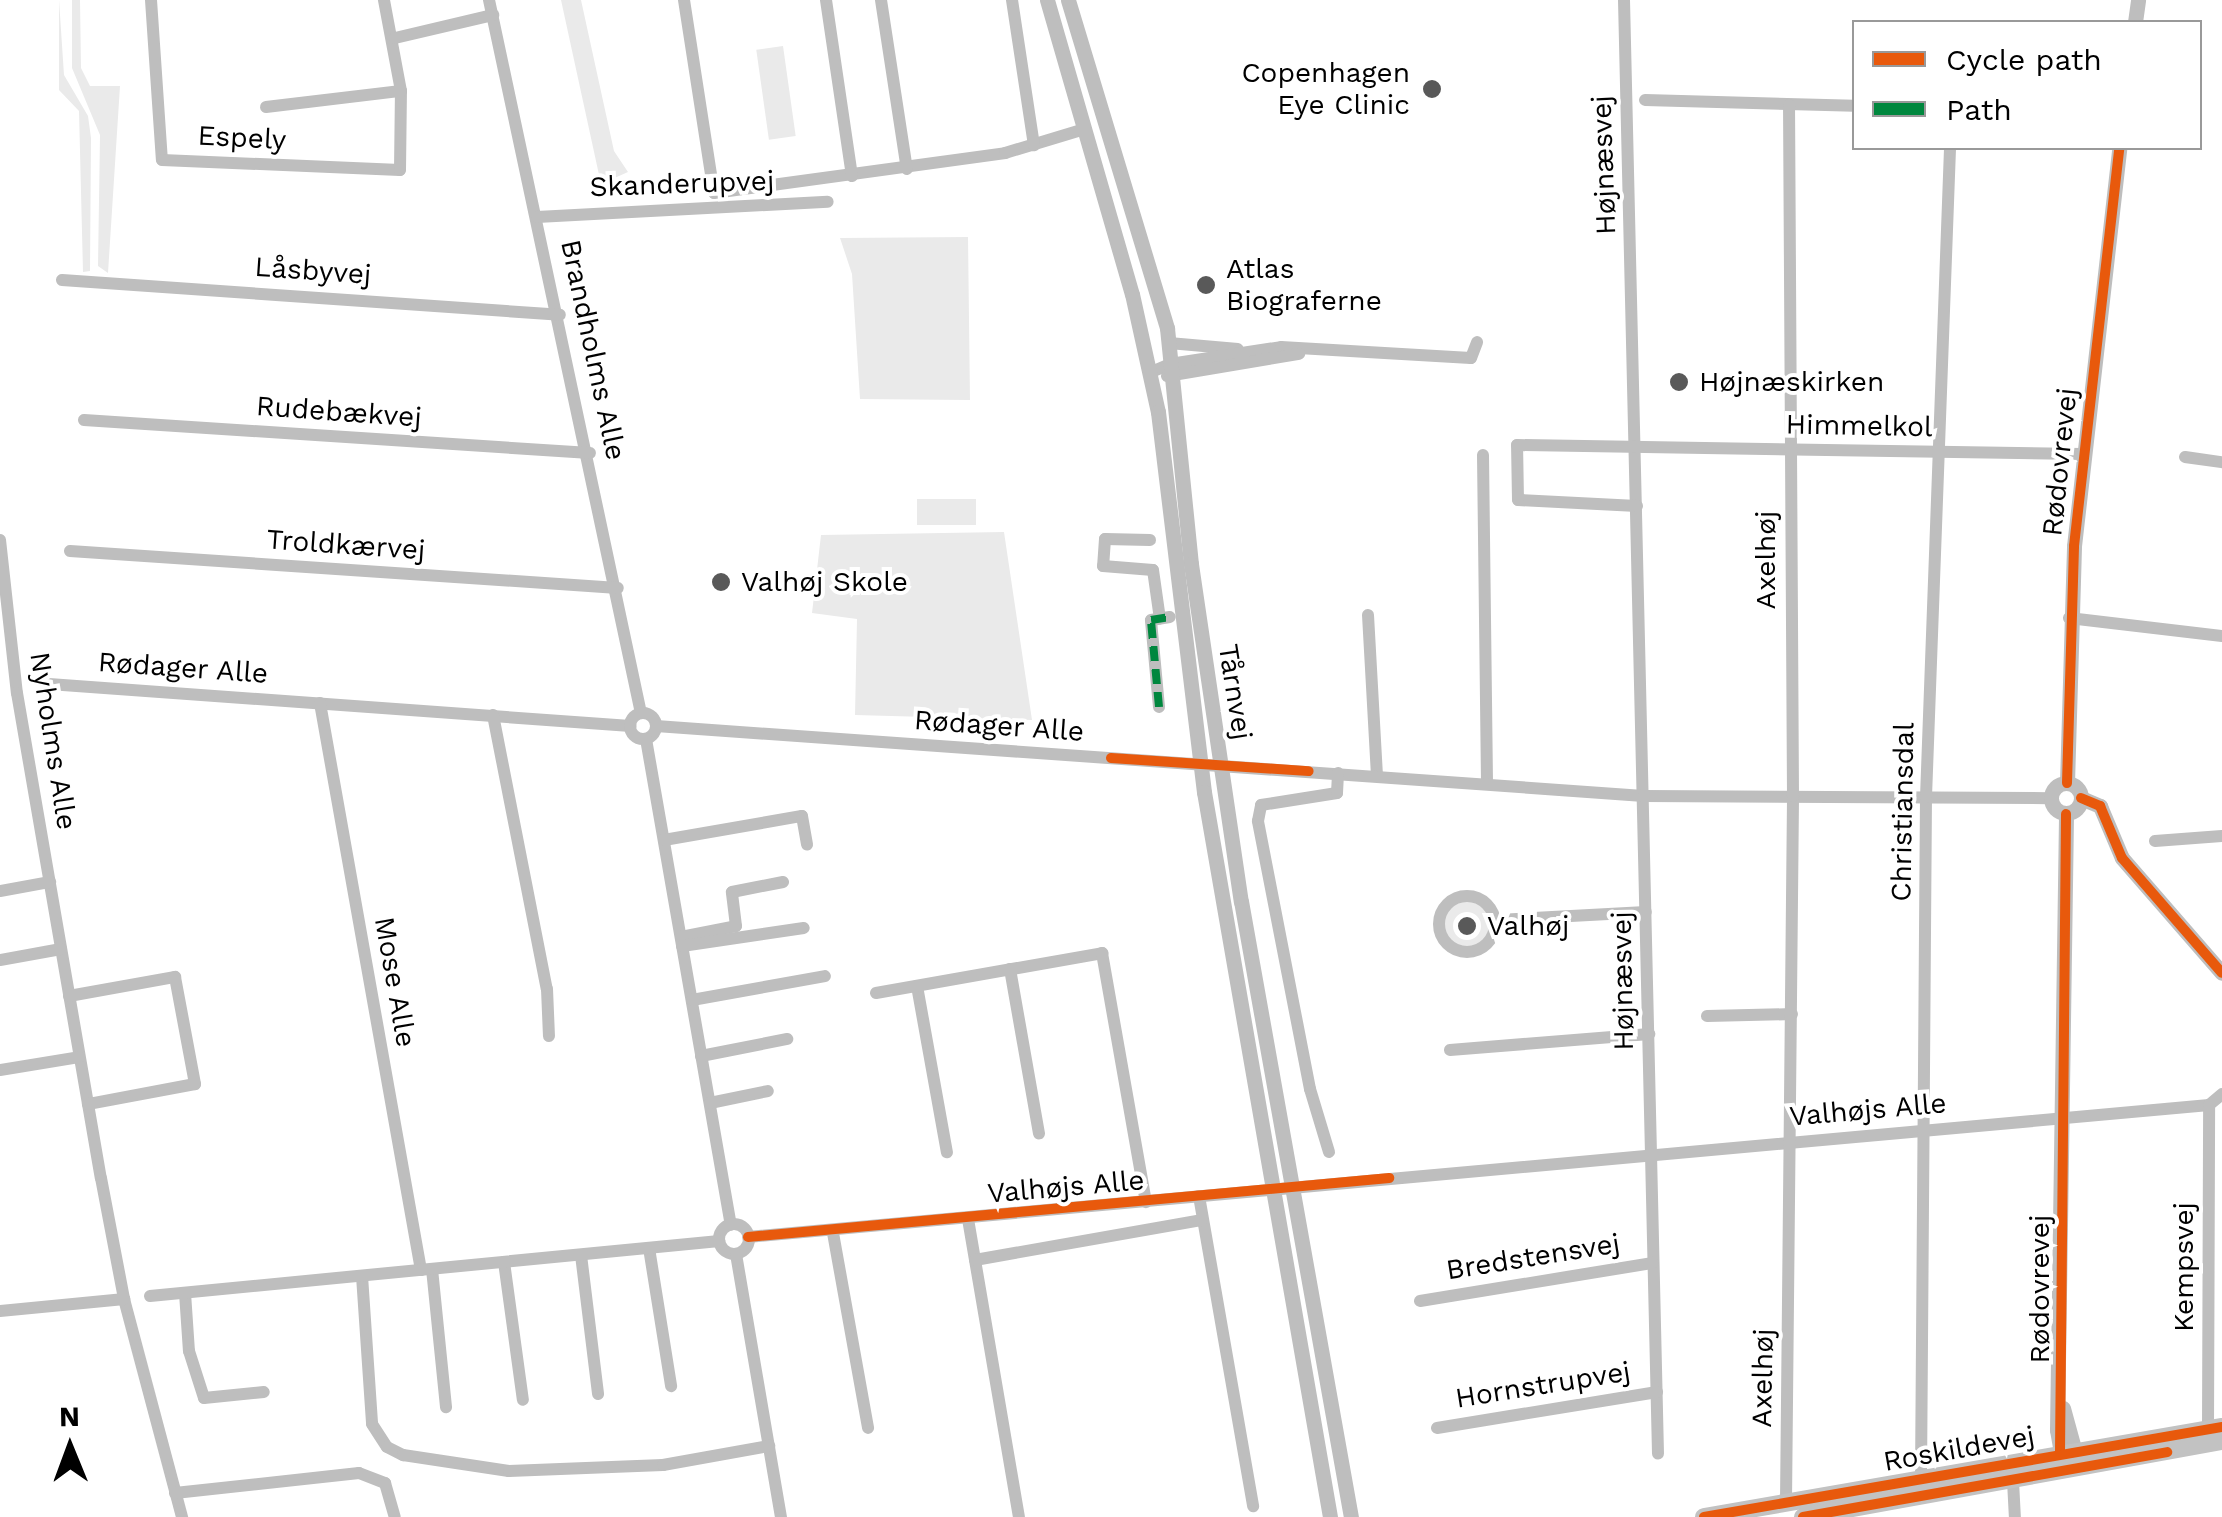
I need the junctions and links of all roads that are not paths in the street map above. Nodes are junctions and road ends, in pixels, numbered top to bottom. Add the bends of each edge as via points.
1 (151, 0) edge
2 (384, 0) edge
3 (489, 0) edge
4 (684, 0) edge
5 (826, 0) edge
6 (881, 0) edge
7 (1012, 0) edge
8 (1047, 0) edge
9 (1068, 0) edge
10 (1624, 0) edge
11 (493, 15) junction
12 (395, 38) junction
13 (402, 91) junction
14 (1644, 100) dead end
15 (1789, 105) junction
16 (266, 106) dead end
17 (1852, 106) edge
18 (1085, 129) junction
19 (1034, 145) junction
20 (1950, 150) edge
21 (2119, 150) edge
22 (906, 168) junction
23 (852, 176) junction
24 (828, 202) dead end
25 (538, 217) junction
26 (62, 280) dead end
27 (560, 315) junction
28 (1168, 342) junction
29 (1477, 342) dead end
30 (1241, 350) junction
31 (1302, 353) junction
32 (1170, 370) junction
33 (1149, 373) junction
34 (84, 420) dead end
35 (1636, 447) junction
36 (1790, 450) junction
37 (1939, 452) junction
38 (590, 453) junction
39 (1483, 454) dead end
40 (2082, 454) junction
41 (2185, 458) dead end
42 (2222, 462) edge
43 (1637, 506) junction
44 (0, 540) edge
45 (1150, 540) dead end
46 (70, 551) dead end
47 (618, 588) junction
48 (1368, 615) dead end
49 (2069, 618) junction
50 (2222, 636) edge
51 (49, 684) dead end
52 (320, 703) junction
53 (1158, 707) dead end
54 (641, 713) junction
55 (493, 714) junction
56 (630, 726) junction
57 (656, 726) junction
58 (646, 738) junction
59 (1200, 765) junction
60 (1222, 766) junction
61 (1338, 773) junction
62 (1377, 776) junction
63 (1488, 783) junction
64 (2067, 783) junction
65 (1644, 796) junction
66 (1793, 796) junction
67 (1926, 798) junction
68 (2050, 798) junction
69 (2082, 798) junction
70 (2066, 814) junction
71 (2222, 836) edge
72 (664, 840) junction
73 (2155, 840) dead end
74 (807, 845) dead end
75 (50, 882) junction
76 (782, 882) dead end
77 (0, 891) edge
78 (1646, 912) junction
79 (1498, 920) junction
80 (804, 928) dead end
81 (681, 942) junction
82 (61, 949) junction
83 (0, 960) edge
84 (1010, 970) junction
85 (2222, 973) edge
86 (825, 976) dead end
87 (916, 986) junction
88 (876, 993) dead end
89 (69, 996) junction
90 (692, 1000) junction
91 (1792, 1014) junction
92 (1707, 1016) dead end
93 (1649, 1034) junction
94 (549, 1036) dead end
95 (786, 1039) dead end
96 (1450, 1050) dead end
97 (79, 1056) junction
98 (702, 1056) junction
99 (0, 1070) edge
100 (768, 1091) dead end
101 (2222, 1094) edge
102 (710, 1103) junction
103 (88, 1104) junction
104 (2210, 1104) junction
105 (2064, 1116) junction
106 (1924, 1130) junction
107 (1039, 1133) dead end
108 (1791, 1142) junction
109 (947, 1152) dead end
110 (1329, 1152) dead end
111 (1651, 1154) junction
112 (1294, 1187) junction
113 (1272, 1189) junction
114 (1199, 1196) junction
115 (1146, 1202) junction
116 (968, 1218) junction
117 (1204, 1220) junction
118 (731, 1225) junction
119 (832, 1232) junction
120 (748, 1237) junction
121 (719, 1242) junction
122 (649, 1248) junction
123 (581, 1254) junction
124 (736, 1254) junction
125 (975, 1260) junction
126 (504, 1262) junction
127 (1653, 1263) junction
128 (426, 1270) junction
129 (362, 1276) junction
130 (184, 1292) junction
131 (150, 1296) dead end
132 (124, 1299) junction
133 (1420, 1301) dead end
134 (0, 1311) edge
135 (671, 1386) dead end
136 (264, 1392) dead end
137 (1657, 1392) junction
138 (598, 1394) dead end
139 (523, 1400) dead end
140 (446, 1407) dead end
141 (868, 1428) dead end
142 (1437, 1428) dead end
143 (2217, 1432) edge
144 (769, 1446) junction
145 (1658, 1454) dead end
146 (2070, 1461) junction
147 (1921, 1478) junction
148 (2012, 1481) junction
149 (175, 1492) junction
150 (1786, 1502) junction
151 (1253, 1506) dead end
152 (1852, 1513) edge
153 (182, 1517) edge
154 (395, 1517) edge
155 (781, 1517) edge
156 (1020, 1517) edge
157 (1330, 1517) edge
158 (1350, 1517) edge
159 (1704, 1517) edge
160 (1802, 1517) edge
161 (2015, 1517) edge

1 - 13 street, Espely via 162,160 400,170
2 - 12 street, Espely
3 - 11 street, Brandholms Alle
4 - 23 street via 714,193
5 - 23 street
6 - 22 street
7 - 19 street
8 - 18 street, Tårnvej
9 - 28 street, Tårnvej
10 - 35 street, Højnæsvej
11 - 12 street
11 - 25 street, Brandholms Alle
12 - 13 street, Espely
13 - 16 street, Espely
14 - 15 street
15 - 17 street
15 - 36 street, Axelhøj
18 - 19 street
18 - 33 street, Tårnvej
19 - 22 street
20 - 37 street, Christiansdal
21 - 40 street, Rødovrevej
22 - 23 street
24 - 25 street, Skanderupvej
25 - 27 street, Brandholms Alle
26 - 27 street, Låsbyvej
27 - 38 street, Brandholms Alle
28 - 30 street
28 - 32 street, Tårnvej
29 - 31 street via 1471,358
30 - 31 street
30 - 32 street
31 - 32 street
32 - 33 street
32 - 60 street, Tårnvej
33 - 59 street, Tårnvej
34 - 38 street, Rudebækvej
35 - 36 street, Himmelkol
35 - 43 street, Højnæsvej
35 - 43 street via 1525,442 1517,445 1514,468 1518,500
36 - 37 street, Himmelkol
36 - 66 street, Axelhøj
37 - 40 street, Himmelkol
37 - 67 street, Christiansdal
38 - 47 street, Brandholms Alle
39 - 63 street
40 - 49 street, Rødovrevej
41 - 42 street
43 - 65 street, Højnæsvej
44 - 75 street, Nyholms Alle via 17,693
45 - 53 street via 1105,539 1103,566 1153,570 1165,618 1151,620
46 - 47 street, Troldkærvej
47 - 54 street, Brandholms Alle
48 - 62 street
49 - 50 street
49 - 64 street, Rødovrevej
51 - 52 street, Rødager Alle
52 - 55 street, Rødager Alle
52 - 128 street, Mose Alle
54 - 56 street
54 - 57 street
55 - 56 street, Rødager Alle
55 - 94 street via 547,989
56 - 58 street
57 - 58 street
57 - 59 street, Rødager Alle
58 - 72 street
59 - 60 street, Rødager Alle
59 - 113 street, Tårnvej
60 - 61 street, Rødager Alle
60 - 112 street, Tårnvej
61 - 62 street, Rødager Alle
61 - 110 street via 1337,793 1262,806 1258,820 1310,1089
62 - 63 street, Rødager Alle
63 - 65 street, Rødager Alle
64 - 68 street
64 - 69 street
65 - 66 street, Rødager Alle
65 - 78 street, Højnæsvej
66 - 67 street, Rødager Alle
66 - 91 street, Axelhøj
67 - 68 street, Rødager Alle
67 - 106 street, Christiansdal
68 - 70 street
69 - 70 street
69 - 85 street via 2100,806 2122,858
70 - 105 street, Rødovrevej
71 - 73 street
72 - 74 street via 802,816
72 - 81 street
75 - 77 street
75 - 82 street, Nyholms Alle
76 - 81 street via 732,892 736,926
78 - 79 street
78 - 93 street, Højnæsvej
79 - 79 street via 1482,901 1454,899 1440,917 1440,931 1451,949 1473,950
80 - 81 street
81 - 90 street
82 - 83 street
82 - 89 street, Nyholms Alle
84 - 87 street, Valhøjs Alle
84 - 107 street, Valhøjs Alle
84 - 115 street, Valhøjs Alle via 1102,953
86 - 90 street
87 - 88 street, Valhøjs Alle
87 - 109 street
89 - 97 street, Nyholms Alle
89 - 103 street via 175,977 194,1076 195,1084
90 - 98 street
91 - 92 street
91 - 108 street, Axelhøj
93 - 96 street
93 - 111 street, Højnæsvej
95 - 98 street
97 - 99 street
97 - 103 street, Nyholms Alle
98 - 102 street
100 - 102 street
101 - 104 street
102 - 118 street
103 - 132 street, Nyholms Alle
104 - 105 street, Valhøjs Alle
104 - 143 street, Kempsvej
105 - 106 street, Valhøjs Alle
105 - 146 street, Rødovrevej via 2062,1404
106 - 108 street, Valhøjs Alle
106 - 147 street, Christiansdal
108 - 111 street, Valhøjs Alle
108 - 150 street, Axelhøj
111 - 112 street, Valhøjs Alle
111 - 127 street, Højnæsvej
112 - 113 street, Valhøjs Alle
112 - 158 street, Tårnvej
113 - 114 street, Valhøjs Alle
113 - 157 street, Tårnvej
114 - 115 street, Valhøjs Alle
114 - 117 street
115 - 116 street, Valhøjs Alle
116 - 119 street, Valhøjs Alle
116 - 125 street, Valhøjs Alle
117 - 125 street, Valhøjs Alle
117 - 151 street
118 - 120 street
118 - 121 street
119 - 120 street, Valhøjs Alle
119 - 141 street
120 - 124 street
121 - 122 street
121 - 124 street
122 - 123 street
122 - 135 street
123 - 126 street
123 - 138 street
124 - 144 street
125 - 156 street, Valhøjs Alle
126 - 128 street
126 - 139 street
127 - 133 street, Bredstensvej
127 - 137 street, Højnæsvej
128 - 129 street
128 - 140 street
129 - 130 street
129 - 144 street via 372,1424 403,1455 509,1471 662,1464
130 - 131 street
130 - 136 street via 189,1351 204,1398
132 - 134 street
132 - 149 street, Nyholms Alle
137 - 142 street, Hornstrupvej
137 - 145 street, Højnæsvej
143 - 146 main road, Roskildevej
144 - 155 street
146 - 147 main road, Roskildevej
146 - 148 main road, Roskildevej
147 - 150 main road, Roskildevej
148 - 152 main road, Roskildevej
148 - 161 street
149 - 153 street, Nyholms Alle
149 - 154 street via 360,1473 385,1483
150 - 159 main road, Roskildevej
152 - 160 main road, Roskildevej

